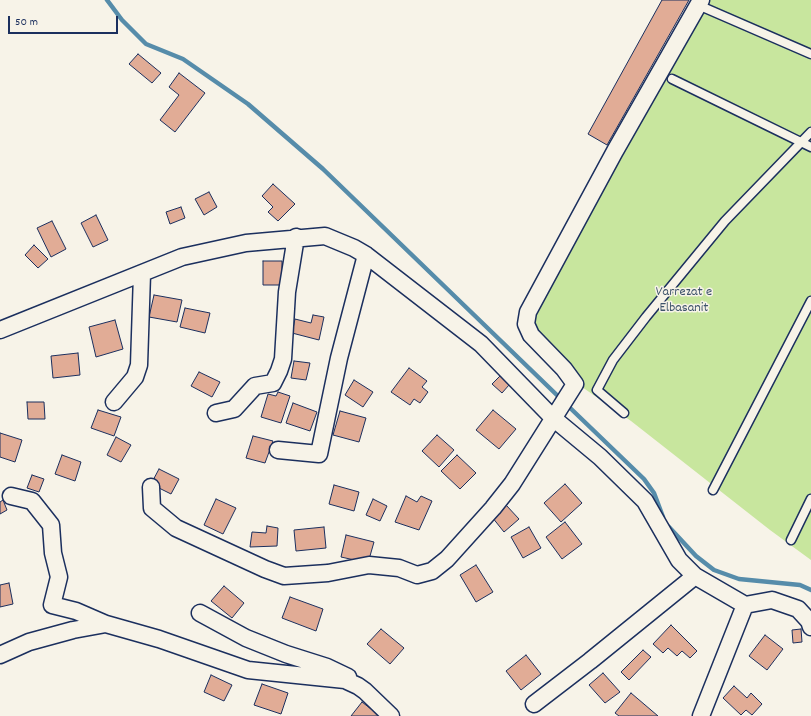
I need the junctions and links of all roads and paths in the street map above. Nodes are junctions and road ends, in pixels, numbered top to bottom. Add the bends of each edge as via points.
1 (699, 2) edge
2 (811, 54) edge
3 (672, 79) dead end
4 (811, 132) edge
5 (801, 142) junction
6 (811, 147) edge
7 (296, 237) junction
8 (366, 255) junction
9 (142, 274) junction
10 (811, 301) edge
11 (0, 330) edge
12 (114, 402) dead end
13 (216, 413) dead end
14 (556, 413) junction
15 (624, 413) dead end
16 (278, 450) dead end
17 (151, 487) dead end
18 (713, 490) dead end
19 (12, 496) dead end
20 (811, 499) edge
21 (791, 540) dead end
22 (695, 576) junction
23 (745, 605) junction
24 (200, 612) dead end
25 (106, 624) junction
26 (811, 627) edge
27 (0, 655) edge
28 (358, 686) junction
29 (534, 704) dead end
30 (391, 716) edge
31 (701, 716) edge

1 - 2 lane
1 - 14 street via 528,312 526,324 531,335 564,368 575,384
3 - 5 lane
4 - 5 lane
5 - 6 lane
5 - 15 lane via 725,221 613,360 597,390
7 - 8 street via 325,236
7 - 9 street via 246,242 182,257
7 - 13 street via 287,292 283,359 279,371 273,383 255,386 234,409
8 - 14 street via 481,344
8 - 16 street via 339,358 319,454
9 - 11 street
9 - 12 street via 139,365 135,377
10 - 18 lane
14 - 17 street via 512,484 493,508 447,559 432,571 416,575 399,568 369,565 328,573 284,576 176,528 152,508
14 - 22 street via 645,501 679,560
19 - 25 street via 32,501 51,525 53,553 59,577 52,605 76,611
20 - 21 lane
22 - 23 street
22 - 29 street
23 - 26 street via 772,600 798,609
23 - 31 street
24 - 28 street via 246,638 327,667 344,675
25 - 27 street via 29,642
25 - 28 street via 159,639 248,670 345,680
28 - 30 street

